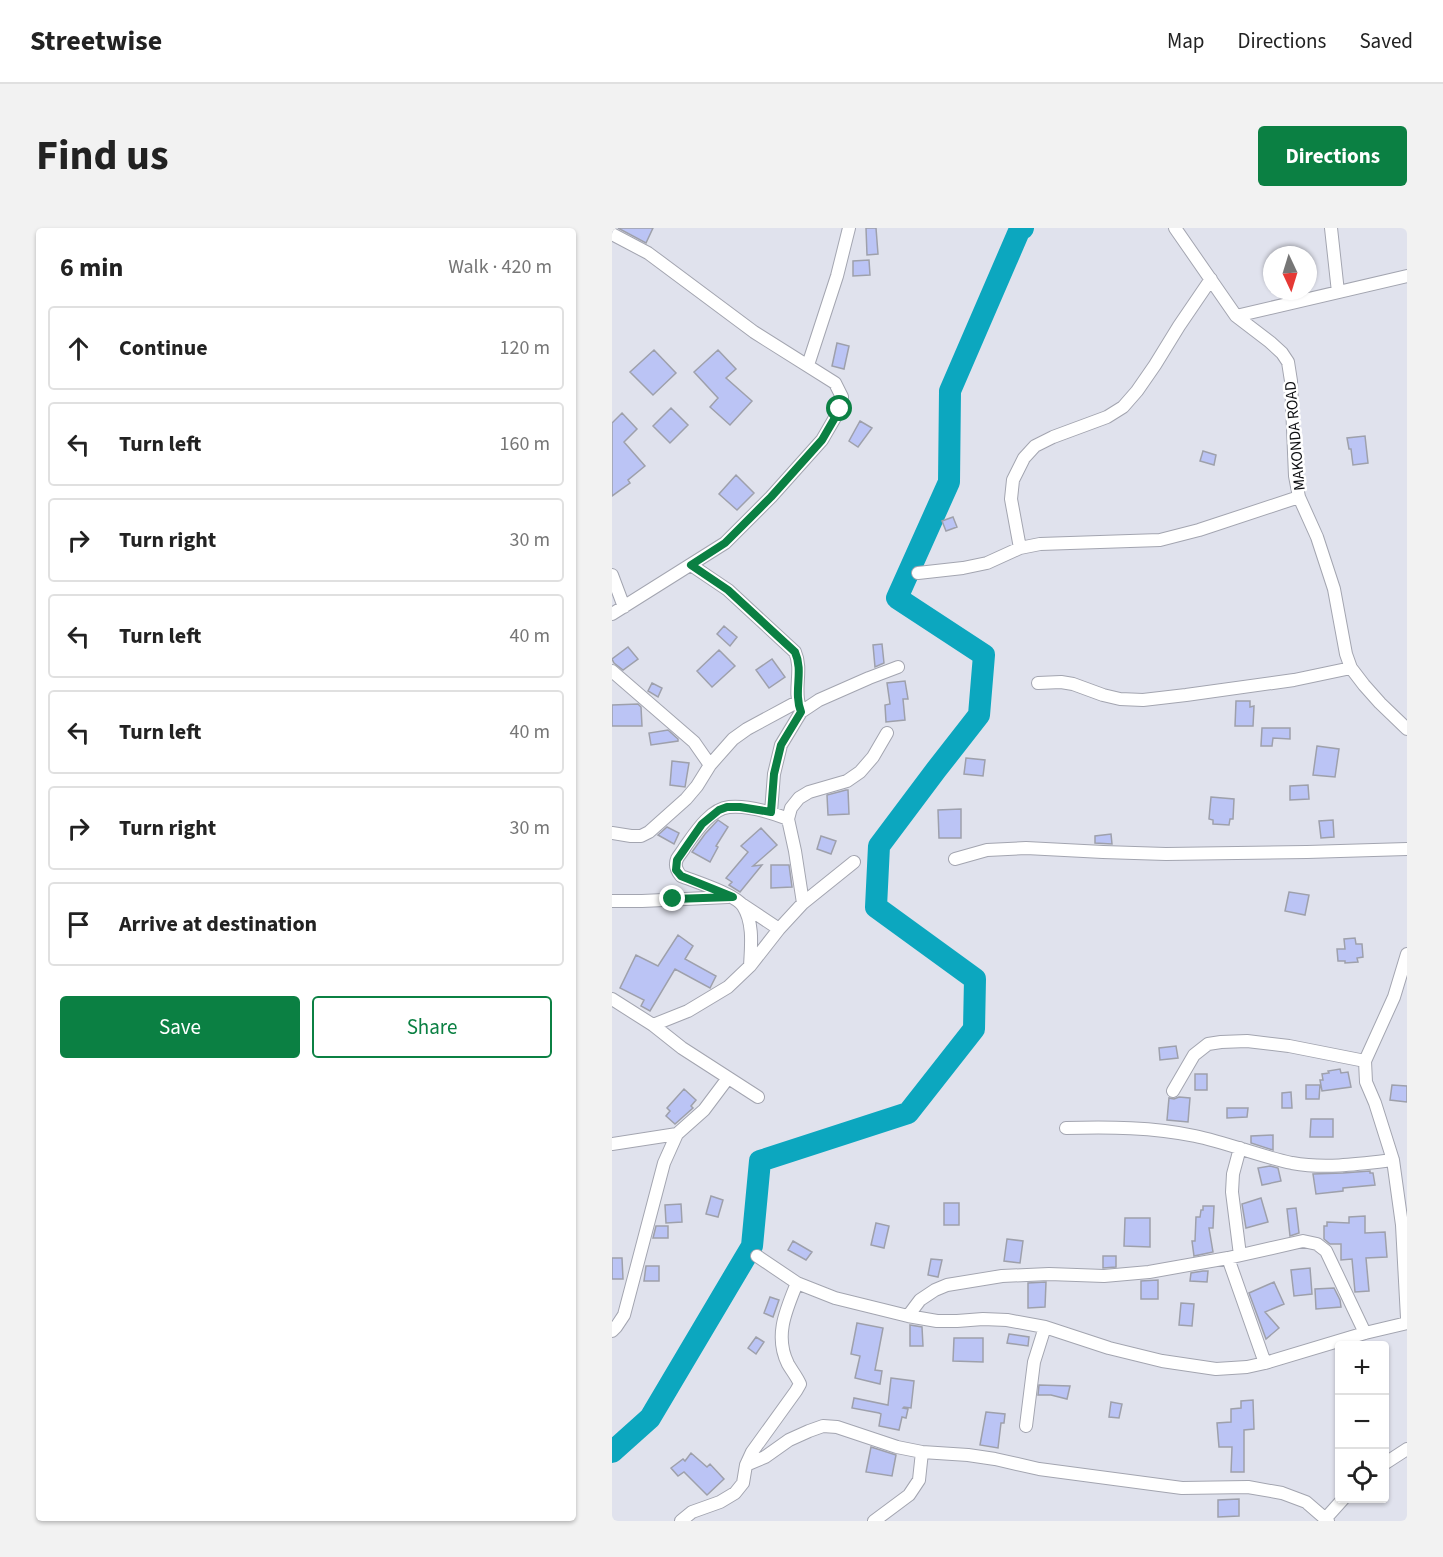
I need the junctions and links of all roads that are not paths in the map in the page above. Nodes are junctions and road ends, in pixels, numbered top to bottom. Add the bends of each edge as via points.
1 (849, 228) edge
2 (1175, 228) edge
3 (1331, 228) edge
4 (612, 234) edge
5 (1407, 276) edge
6 (1211, 279) junction
7 (1338, 292) junction
8 (1236, 316) junction
9 (808, 366) junction
10 (1299, 497) junction
11 (1020, 548) junction
12 (691, 565) junction
13 (918, 573) dead end
14 (612, 575) edge
15 (624, 607) junction
16 (612, 614) edge
17 (898, 667) dead end
18 (1351, 668) junction
19 (612, 671) edge
20 (1038, 683) dead end
21 (799, 707) junction
22 (1407, 729) edge
23 (887, 733) dead end
24 (710, 765) junction
25 (771, 812) junction
26 (789, 819) junction
27 (612, 833) edge
28 (1407, 849) edge
29 (955, 859) dead end
30 (854, 862) dead end
31 (612, 901) edge
32 (738, 901) junction
33 (803, 903) junction
34 (779, 929) junction
35 (1407, 954) edge
36 (750, 966) junction
37 (1394, 997) junction
38 (1407, 998) edge
39 (612, 999) edge
40 (653, 1025) junction
41 (1365, 1061) junction
42 (728, 1078) junction
43 (1173, 1091) dead end
44 (758, 1097) dead end
45 (1066, 1128) dead end
46 (677, 1134) junction
47 (612, 1143) edge
48 (1240, 1148) junction
49 (1394, 1160) junction
50 (757, 1256) dead end
51 (1234, 1257) junction
52 (797, 1283) junction
53 (908, 1316) junction
54 (1407, 1320) edge
55 (1045, 1327) junction
56 (613, 1328) edge
57 (1365, 1333) junction
58 (1265, 1363) junction
59 (1026, 1426) dead end
60 (1407, 1449) edge
61 (922, 1452) junction
62 (1389, 1461) edge
63 (746, 1465) junction
64 (1340, 1503) edge
65 (1327, 1520) edge
66 (681, 1521) edge
67 (874, 1521) edge

1 - 9 street
2 - 6 street, MAKONDA ROAD
3 - 7 street
4 - 9 street via 648,253 754,332
5 - 7 street
6 - 8 street, MAKONDA ROAD
6 - 11 street via 1137,392 1123,407 1035,446 1024,458 1013,480 1011,499
7 - 8 street
8 - 10 street, MAKONDA ROAD via 1282,353 1287,362 1292,381
9 - 12 street via 835,383 842,397 840,409 822,440 725,543
10 - 11 street via 1160,540
10 - 18 street, MAKONDA ROAD via 1334,589
11 - 13 street via 963,568
12 - 15 street
12 - 21 street via 728,590 795,652 799,660
14 - 15 street
15 - 16 street
17 - 21 street
18 - 20 street via 1294,680 1143,699 1120,699 1061,682
18 - 22 street, MAKONDA ROAD
19 - 24 street via 694,742
21 - 24 street via 747,729
21 - 25 street via 781,745
23 - 26 street via 860,772 847,781 799,798
24 - 27 street via 686,799 649,831 641,836
25 - 26 street
25 - 32 street via 740,807 719,810 702,824 677,860 676,870 681,876
26 - 33 street
28 - 29 street via 1166,854 1026,848 987,850
30 - 33 street
31 - 32 street
32 - 34 street
32 - 36 street via 749,921
33 - 34 street
34 - 36 street
35 - 37 street
36 - 40 street via 728,987 688,1011
37 - 38 street
37 - 41 street
39 - 40 street
40 - 42 street
41 - 43 street via 1247,1041 1208,1044 1194,1055
41 - 49 street via 1366,1082
42 - 44 street
42 - 46 street via 704,1110
45 - 48 street via 1149,1128
46 - 47 street
46 - 56 street via 664,1163 624,1315
48 - 49 street via 1319,1166
48 - 51 street via 1232,1192
49 - 54 street
50 - 52 street
51 - 53 street via 1149,1272 1002,1276 947,1285 920,1300
51 - 57 street via 1303,1241 1317,1244 1326,1251
51 - 58 street
52 - 53 street via 835,1298
52 - 63 street via 781,1329 782,1348 800,1384
53 - 55 street via 937,1321 1007,1320
54 - 57 street
55 - 58 street via 1162,1361 1216,1369
55 - 59 street via 1034,1362
57 - 58 street
60 - 62 street
61 - 63 street via 823,1426
61 - 65 street via 977,1456 1039,1470 1182,1488 1248,1487 1306,1502
61 - 67 street via 919,1480 909,1495
63 - 66 street via 743,1483 735,1493
64 - 65 street

